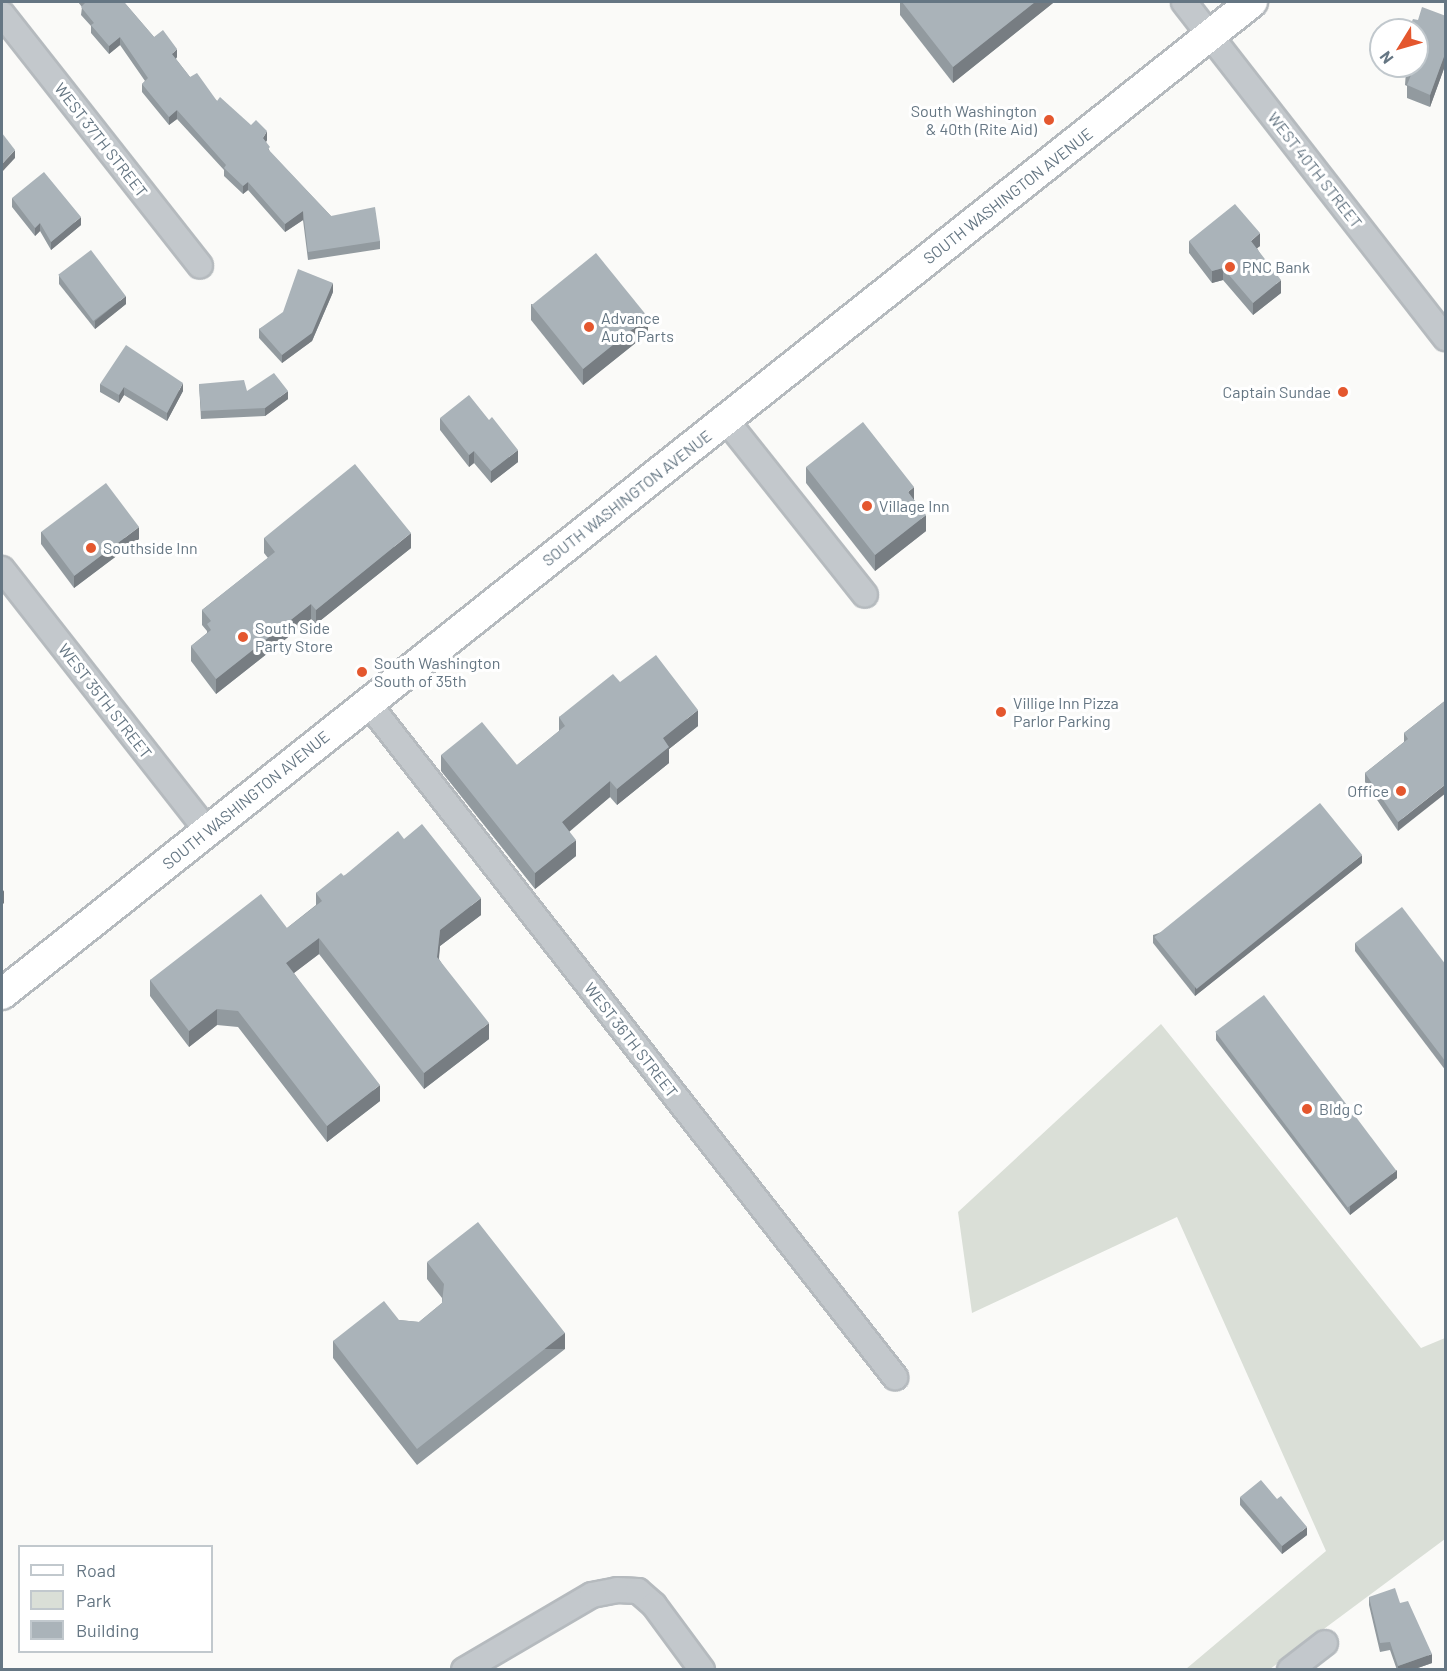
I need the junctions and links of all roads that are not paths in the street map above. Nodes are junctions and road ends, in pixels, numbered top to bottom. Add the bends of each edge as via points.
1 (1184, 2) edge
2 (1252, 2) edge
3 (2, 14) edge
4 (1210, 35) junction
5 (200, 266) dead end
6 (1446, 338) edge
7 (726, 420) junction
8 (3, 576) edge
9 (865, 595) dead end
10 (368, 703) junction
11 (208, 832) junction
12 (2, 994) edge
13 (895, 1377) dead end
14 (1325, 1643) dead end
15 (464, 1670) edge
16 (702, 1670) edge
17 (1290, 1670) edge

1 - 4 street, WEST 40TH STREET
2 - 4 main road, SOUTH WASHINGTON AVENUE
3 - 5 street, WEST 37TH STREET
4 - 6 street, WEST 40TH STREET
4 - 7 main road, SOUTH WASHINGTON AVENUE
7 - 9 street
7 - 10 main road, SOUTH WASHINGTON AVENUE
8 - 11 street, WEST 35TH STREET
10 - 11 main road, SOUTH WASHINGTON AVENUE
10 - 13 street, WEST 36TH STREET
11 - 12 main road, SOUTH WASHINGTON AVENUE
14 - 17 street
15 - 16 street via 592,1595 617,1590 638,1591 665,1616

